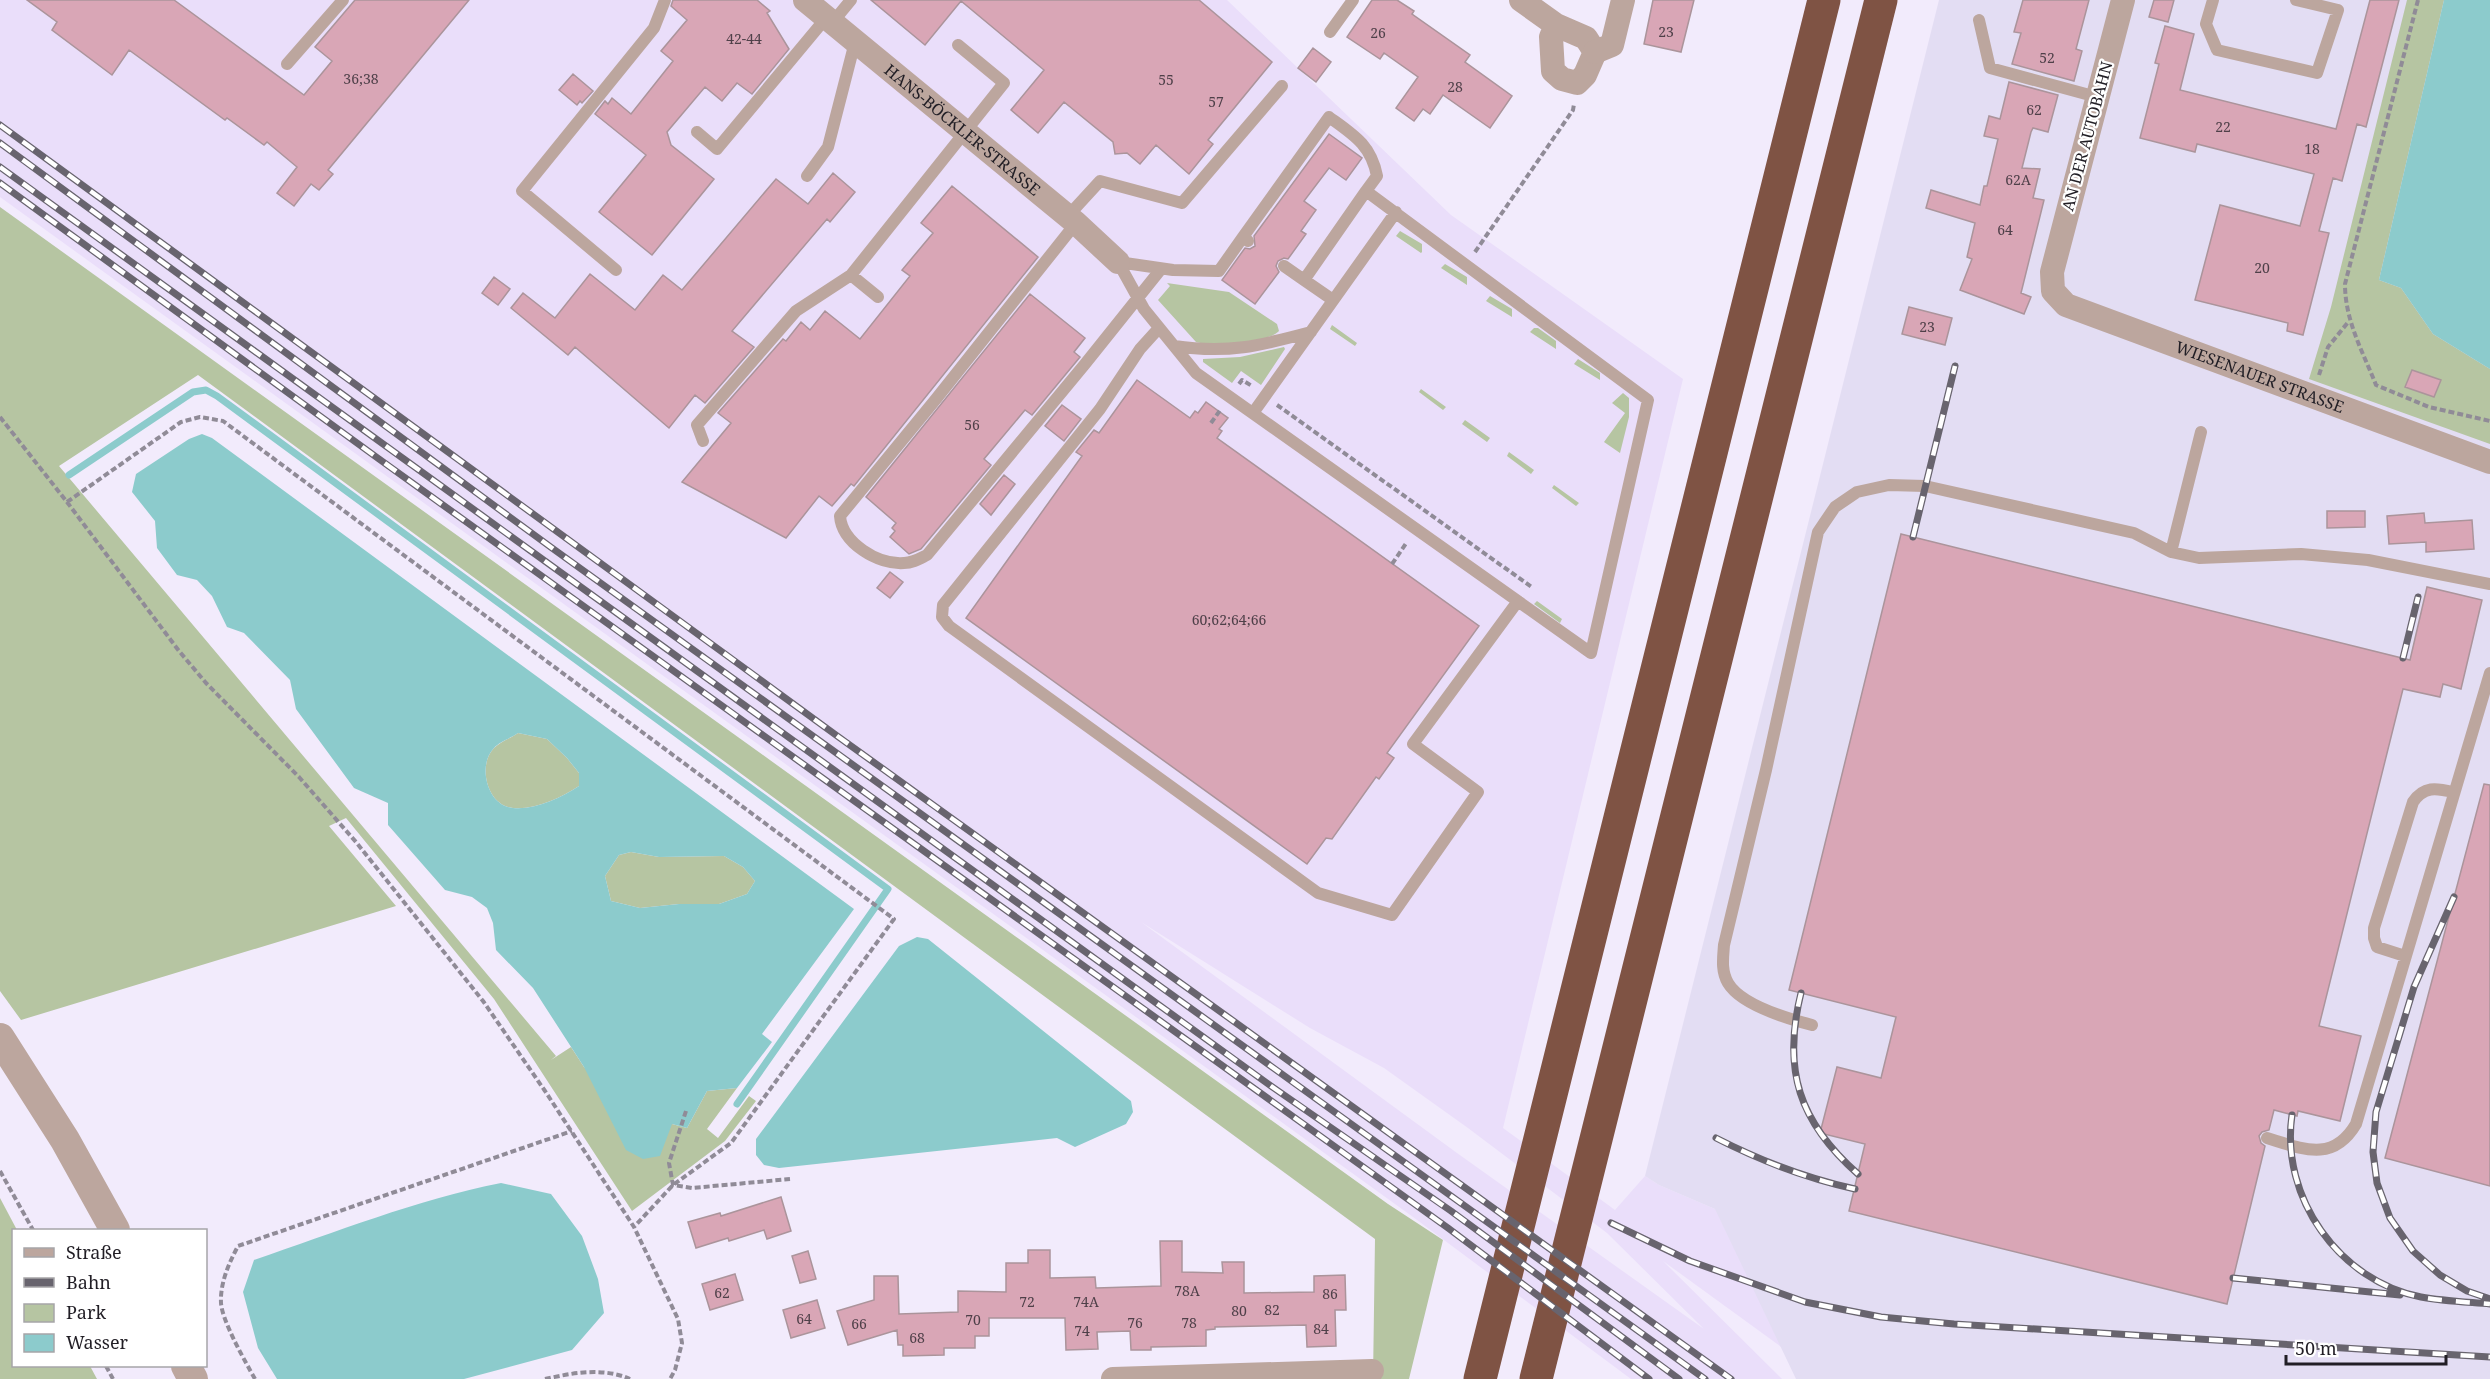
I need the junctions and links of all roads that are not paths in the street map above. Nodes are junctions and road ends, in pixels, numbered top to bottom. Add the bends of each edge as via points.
1 (343, 0) edge
2 (665, 0) edge
3 (805, 0) edge
4 (851, 0) edge
5 (1353, 0) edge
6 (1521, 0) edge
7 (1623, 0) edge
8 (1824, 0) edge
9 (1881, 0) edge
10 (2123, 0) edge
11 (2213, 0) edge
12 (2296, 0) edge
13 (829, 20) junction
14 (1979, 20) dead end
15 (1556, 25) junction
16 (1330, 32) dead end
17 (855, 42) junction
18 (958, 45) dead end
19 (1595, 52) junction
20 (287, 64) dead end
21 (1282, 86) dead end
22 (2097, 97) junction
23 (697, 132) dead end
24 (966, 135) junction
25 (807, 177) dead end
26 (1366, 191) junction
27 (1396, 212) junction
28 (1071, 220) junction
29 (1118, 262) junction
30 (1284, 266) dead end
31 (1161, 268) junction
32 (616, 270) dead end
33 (2052, 272) joint
34 (851, 275) junction
35 (1304, 280) junction
36 (878, 297) dead end
37 (1137, 297) junction
38 (1333, 300) junction
39 (1159, 328) junction
40 (1311, 332) junction
41 (1174, 346) junction
42 (1253, 413) junction
43 (2201, 432) dead end
44 (703, 441) dead end
45 (2490, 462) edge
46 (2171, 552) junction
47 (2490, 584) edge
48 (1518, 601) junction
49 (2490, 673) edge
50 (2453, 792) junction
51 (2405, 956) junction
52 (1812, 1025) dead end
53 (0, 1038) edge
54 (2267, 1138) dead end
55 (114, 1229) edge
56 (1372, 1371) dead end
57 (1113, 1379) edge
58 (1480, 1379) edge
59 (1536, 1379) edge

1 - 20 lane
2 - 32 lane via 654,28 522,191
3 - 13 street, HANS-BÖCKLER-STRASSE
4 - 13 lane
5 - 16 lane
6 - 15 street
7 - 19 street via 1612,45
8 - 58 highway
9 - 59 highway
10 - 22 street, AN DER AUTOBAHN
11 - 12 lane via 2206,24 2217,50 2317,73 2338,10
13 - 17 street, HANS-BÖCKLER-STRASSE
13 - 23 lane via 717,149
14 - 22 lane via 1990,68
15 - 19 street via 1586,38
15 - 19 street via 1551,37 1553,71 1562,79 1577,82 1585,75
17 - 24 street, HANS-BÖCKLER-STRASSE
17 - 25 lane via 828,147
18 - 24 lane via 1004,83
21 - 28 lane via 1182,203 1100,181
22 - 33 street, AN DER AUTOBAHN
24 - 28 street, HANS-BÖCKLER-STRASSE
24 - 34 lane
26 - 27 lane
26 - 31 lane via 1377,176 1374,158 1329,117 1246,239 1219,271
26 - 35 lane
27 - 38 lane
27 - 48 lane via 1648,400 1591,653
28 - 29 street, HANS-BÖCKLER-STRASSE
28 - 37 lane via 840,516 841,528 848,538 886,561 902,564 927,555
29 - 31 lane
29 - 37 lane
30 - 35 lane
31 - 37 lane
33 - 45 street, WIESENAUER STRASSE via 2054,291 2066,305
34 - 36 lane
34 - 44 lane via 796,311 779,329 696,425
35 - 38 lane
37 - 39 lane
38 - 40 lane
39 - 41 lane
39 - 48 lane via 1100,409 943,605 942,617 949,626 1318,893 1392,915 1478,792 1413,744
40 - 41 lane via 1232,350
40 - 42 lane
41 - 42 lane via 1197,373
42 - 48 lane
43 - 46 lane
46 - 47 lane via 2199,558 2301,554 2368,560
46 - 52 lane via 2134,533 1925,486 1889,485 1857,492 1835,507 1818,532 1722,966 1728,983 1741,996
49 - 50 lane
50 - 51 lane
50 - 51 lane via 2427,789 2413,801 2374,928 2377,947
51 - 54 lane via 2356,1124 2349,1136 2326,1150
53 - 55 street
56 - 57 street

